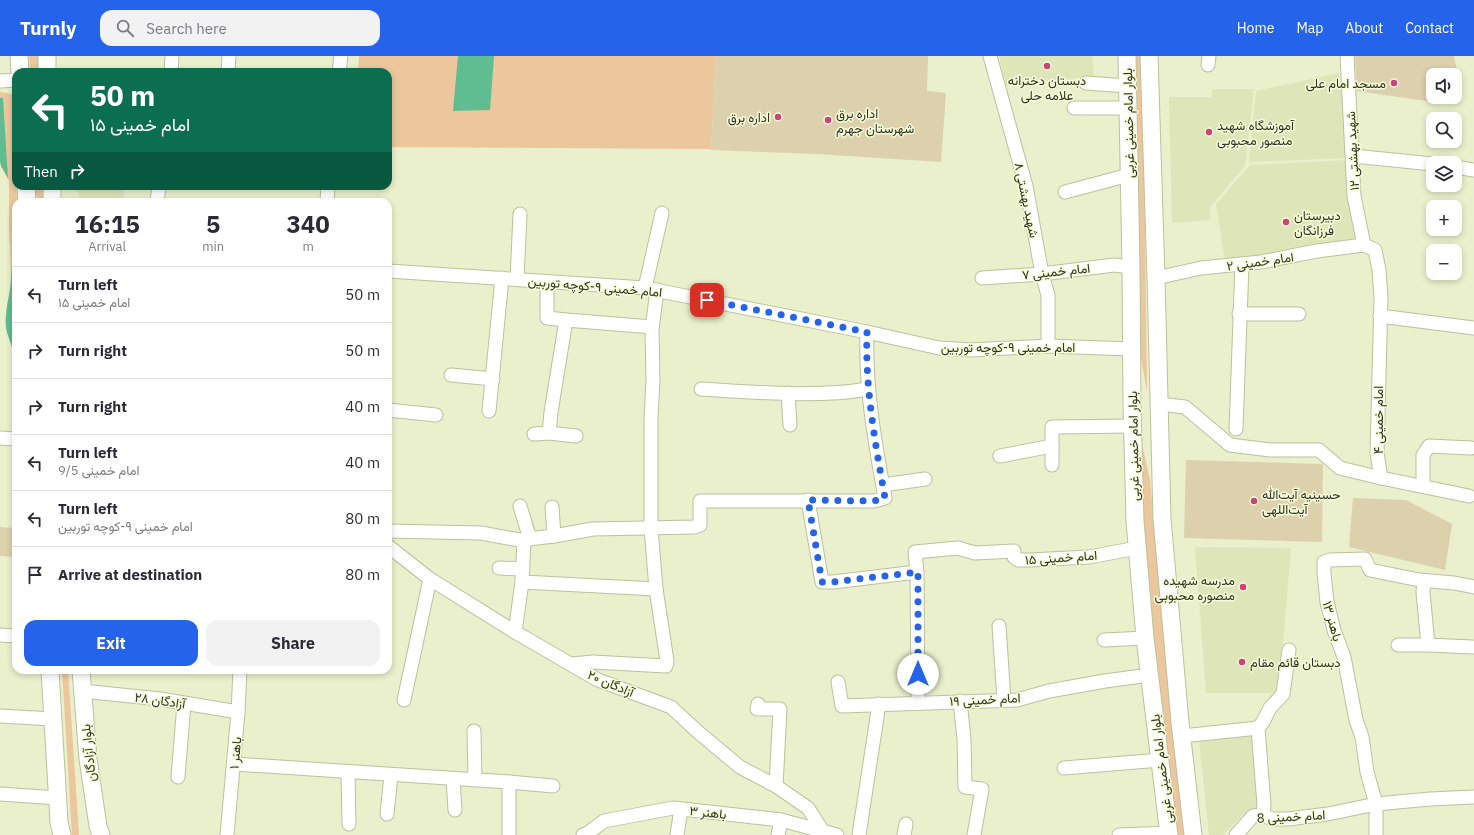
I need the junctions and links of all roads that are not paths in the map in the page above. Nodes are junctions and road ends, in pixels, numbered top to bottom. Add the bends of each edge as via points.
1 (19, 56) edge
2 (47, 56) edge
3 (172, 56) edge
4 (229, 56) edge
5 (341, 56) edge
6 (990, 56) edge
7 (1127, 56) edge
8 (1149, 56) edge
9 (1347, 56) edge
10 (20, 68) edge
11 (47, 68) edge
12 (171, 68) edge
13 (228, 68) edge
14 (340, 68) edge
15 (12, 80) edge
16 (0, 81) edge
17 (1086, 83) dead end
18 (1127, 86) junction
19 (1074, 108) dead end
20 (1128, 108) junction
21 (1353, 156) junction
22 (1426, 163) edge
23 (1462, 167) edge
24 (1474, 170) edge
25 (1129, 175) junction
26 (1065, 192) dead end
27 (662, 212) dead end
28 (520, 214) dead end
29 (1364, 245) junction
30 (1242, 264) junction
31 (1131, 267) junction
32 (392, 271) edge
33 (1042, 274) junction
34 (502, 278) junction
35 (982, 278) dead end
36 (1156, 278) junction
37 (517, 279) junction
38 (547, 282) junction
39 (651, 289) junction
40 (734, 306) junction
41 (1239, 314) junction
42 (1299, 314) dead end
43 (1380, 316) junction
44 (566, 320) junction
45 (652, 327) junction
46 (1474, 328) edge
47 (867, 332) junction
48 (1048, 346) junction
49 (939, 348) junction
50 (1131, 349) junction
51 (451, 375) dead end
52 (494, 379) junction
53 (701, 389) dead end
54 (868, 389) junction
55 (788, 393) junction
56 (1159, 404) junction
57 (1132, 406) junction
58 (392, 410) edge
59 (489, 411) dead end
60 (436, 415) dead end
61 (790, 425) dead end
62 (1133, 426) junction
63 (1236, 429) dead end
64 (550, 433) junction
65 (534, 434) dead end
66 (576, 436) dead end
67 (0, 438) edge
68 (12, 439) edge
69 (1052, 446) junction
70 (1471, 448) dead end
71 (1000, 456) dead end
72 (1052, 465) dead end
73 (1381, 478) junction
74 (925, 479) dead end
75 (1423, 486) junction
76 (884, 491) junction
77 (1469, 496) dead end
78 (808, 500) junction
79 (520, 506) dead end
80 (552, 507) dead end
81 (651, 528) junction
82 (392, 530) edge
83 (554, 536) junction
84 (527, 539) junction
85 (1138, 548) junction
86 (392, 549) edge
87 (499, 568) dead end
88 (523, 569) junction
89 (918, 572) junction
90 (430, 579) junction
91 (1424, 580) junction
92 (522, 582) junction
93 (1474, 587) edge
94 (656, 589) junction
95 (999, 626) dead end
96 (515, 632) junction
97 (0, 635) edge
98 (12, 636) edge
99 (1145, 638) junction
100 (1104, 640) dead end
101 (1398, 645) dead end
102 (1428, 646) junction
103 (1472, 647) dead end
104 (1289, 650) dead end
105 (572, 664) junction
106 (50, 674) edge
107 (81, 674) edge
108 (240, 674) edge
109 (1150, 675) junction
110 (838, 682) dead end
111 (82, 691) junction
112 (404, 700) dead end
113 (1004, 700) junction
114 (960, 701) junction
115 (918, 703) junction
116 (184, 704) junction
117 (758, 704) dead end
118 (879, 704) junction
119 (238, 712) junction
120 (0, 716) edge
121 (53, 719) junction
122 (1258, 728) junction
123 (474, 731) dead end
124 (1182, 736) junction
125 (1160, 760) junction
126 (234, 764) junction
127 (1064, 768) dead end
128 (348, 772) junction
129 (391, 775) junction
130 (178, 777) dead end
131 (453, 779) junction
132 (475, 780) junction
133 (508, 782) junction
134 (553, 786) dead end
135 (776, 786) junction
136 (0, 794) edge
137 (1474, 797) edge
138 (58, 798) junction
139 (1376, 804) junction
140 (680, 809) junction
141 (455, 810) dead end
142 (387, 814) dead end
143 (1263, 815) junction
144 (781, 820) junction
145 (349, 824) dead end
146 (822, 830) junction
147 (101, 832) edge
148 (1169, 834) edge
149 (62, 835) edge
150 (227, 835) edge
151 (509, 835) edge
152 (583, 835) edge
153 (678, 835) edge
154 (778, 835) edge
155 (837, 835) edge
156 (859, 835) edge
157 (974, 835) edge
158 (1120, 835) edge
159 (1193, 835) edge
160 (1236, 835) edge
161 (1376, 835) edge

1 - 10 main road
2 - 11 main road
3 - 12 street
4 - 13 street
5 - 14 street
6 - 33 street, شهید بهشتی ۸ via 1026,186
7 - 18 main road, بلوار امام خمینی غربی
8 - 36 main road, بلوار امام خمینی غربی
9 - 21 street, شهید بهشتی ۱۲
15 - 16 street
17 - 18 street
18 - 20 main road, بلوار امام خمینی غربی
19 - 20 street
20 - 25 main road, بلوار امام خمینی غربی
21 - 22 street
21 - 29 street, شهید بهشتی ۱۲ via 1354,196
23 - 24 street
25 - 26 street
25 - 31 main road, بلوار امام خمینی غربی
27 - 39 street
28 - 37 street
29 - 30 street, امام خمینی ۲
29 - 43 street, امام خمینی ۴ via 1375,250 1379,270
30 - 36 street, امام خمینی ۲ via 1201,268
30 - 41 street
31 - 33 street, امام خمینی ۷ via 1114,265
31 - 50 main road, بلوار امام خمینی غربی
32 - 34 street, امام خمینی ۹-کوچه توربین
33 - 35 street, امام خمینی ۷
33 - 48 street, شهید بهشتی ۸ via 1048,295
34 - 37 street, امام خمینی ۹-کوچه توربین
34 - 52 street
36 - 56 main road, بلوار امام خمینی غربی
37 - 38 street, امام خمینی ۹-کوچه توربین
38 - 39 street, امام خمینی ۹-کوچه توربین
38 - 44 street via 547,318
39 - 40 street, امام خمینی ۹-کوچه توربین
39 - 45 street
40 - 47 street, امام خمینی ۹-کوچه توربین
40 - 49 street via 943,352
41 - 42 street
41 - 63 street
43 - 46 street
43 - 73 street, امام خمینی ۴ via 1377,453
44 - 45 street
44 - 64 street
45 - 81 street
47 - 49 street, امام خمینی ۹-کوچه توربین
47 - 54 street
48 - 49 street, امام خمینی ۹-کوچه توربین via 971,350
48 - 50 street, امام خمینی ۹-کوچه توربین
50 - 57 main road, بلوار امام خمینی غربی
51 - 52 street
52 - 59 street
53 - 55 street
54 - 55 street via 852,392
54 - 76 street
55 - 61 street
56 - 57 main road
56 - 73 street via 1185,407 1230,445 1270,450 1319,450 1340,468
56 - 124 main road, بلوار امام خمینی غربی via 1162,519
57 - 62 main road, بلوار امام خمینی غربی
58 - 60 street
62 - 69 street via 1052,427
62 - 85 main road, بلوار امام خمینی غربی
64 - 65 street
64 - 66 street
67 - 68 street
69 - 71 street
69 - 72 street
70 - 75 street via 1429,446 1423,455
73 - 75 street
74 - 76 street
75 - 77 street
76 - 78 street via 874,501
78 - 81 street via 700,500 700,525
78 - 89 street via 822,582
79 - 84 street
80 - 83 street
81 - 83 street via 593,529
81 - 94 street
82 - 84 street via 481,533 519,540
83 - 84 street
84 - 88 street
85 - 89 street, امام خمینی ۱۵ via 1089,557 1030,560 1014,558 1014,551 975,553 958,548 915,552
85 - 99 main road, بلوار امام خمینی غربی
86 - 90 street, آزادگان ۲۰
87 - 88 street
88 - 92 street
89 - 115 street
90 - 96 street, آزادگان ۲۰
90 - 112 street
91 - 93 street, باهنر ۱۳
91 - 102 street
91 - 139 street, باهنر ۱۳ via 1370,570 1365,559 1324,562 1327,602 1344,657
92 - 94 street
92 - 96 street
94 - 105 street via 666,666 592,662
95 - 113 street
96 - 105 street, آزادگان ۲۰
97 - 98 street
99 - 100 street
99 - 109 main road, بلوار امام خمینی غربی
101 - 102 street
102 - 103 street
104 - 122 street via 1283,694 1270,708
105 - 135 street, آزادگان ۲۰ via 598,680 671,707 740,767
106 - 121 main road
107 - 111 main road, بلوار آزادگان
108 - 119 street, باهنر ۱
109 - 113 street, امام خمینی ۱۹ via 1050,691 1017,700
109 - 125 main road, بلوار امام خمینی غربی
110 - 118 street, امام خمینی ۱۹ via 842,706
111 - 116 street, آزادگان ۲۸
111 - 147 main road, بلوار آزادگان via 88,759
113 - 114 street, امام خمینی ۱۹
114 - 115 street, امام خمینی ۱۹
114 - 157 street via 965,787 982,789
115 - 118 street, امام خمینی ۱۹
116 - 119 street, آزادگان ۲۸
116 - 130 street
117 - 135 street via 757,709 780,709
118 - 156 street
119 - 126 street, باهنر ۱
120 - 121 street
121 - 138 main road
122 - 124 street
122 - 143 street
123 - 132 street
124 - 159 main road, بلوار امام خمینی غربی
125 - 127 street
125 - 148 main road, بلوار امام خمینی غربی
126 - 128 street
126 - 150 street, باهنر ۱
128 - 129 street
128 - 145 street
129 - 131 street
129 - 142 street
131 - 132 street
131 - 141 street
132 - 133 street
133 - 134 street
133 - 151 street
135 - 146 street, آزادگان ۲۰ via 808,808
136 - 138 street
137 - 139 street, امام خمینی 8
138 - 149 main road
139 - 143 street, امام خمینی 8 via 1295,818 1272,819
139 - 161 street, باهنر ۱۳
140 - 144 street, باهنر ۳
140 - 152 street, باهنر ۳ via 673,808 604,821
140 - 153 street
143 - 160 street, امام خمینی 8 via 1253,816
144 - 146 street, باهنر ۳
144 - 154 street
146 - 155 street, باهنر ۳
148 - 158 street

